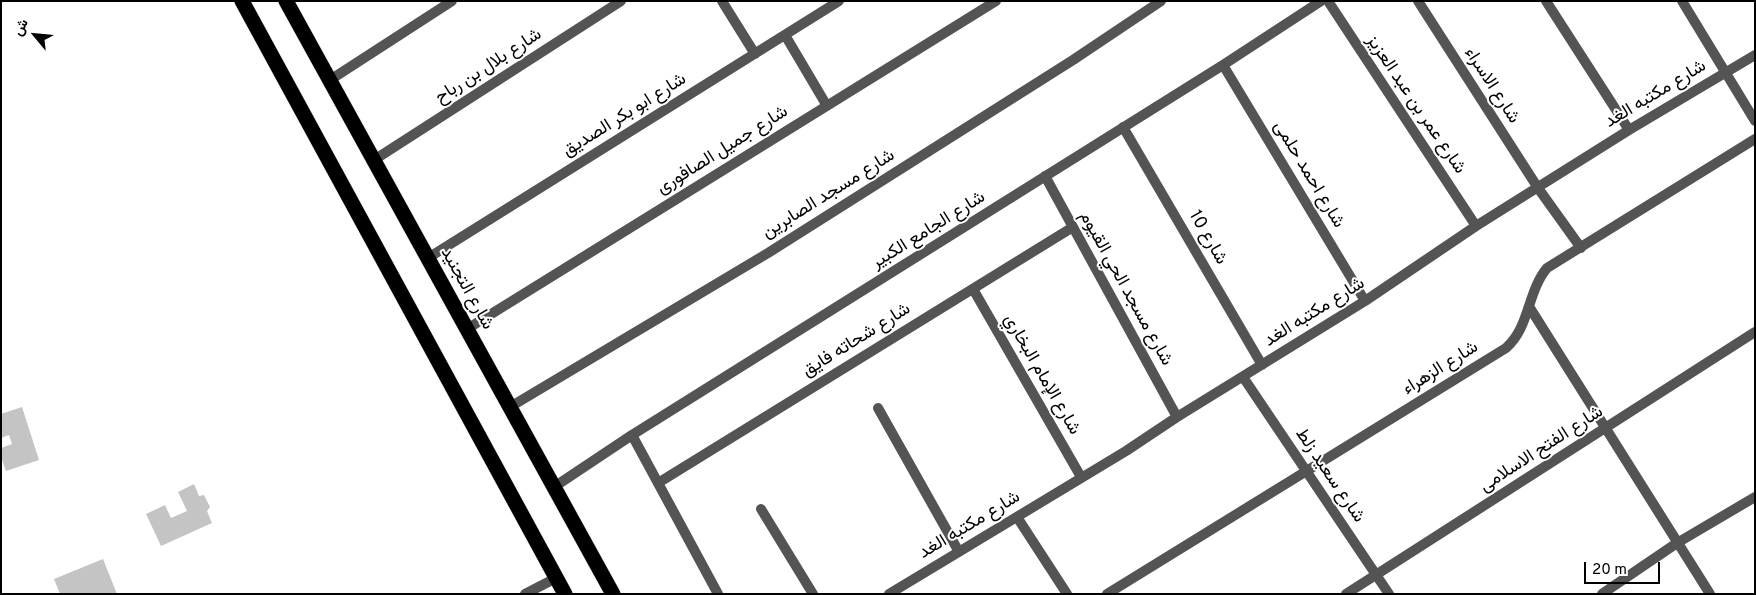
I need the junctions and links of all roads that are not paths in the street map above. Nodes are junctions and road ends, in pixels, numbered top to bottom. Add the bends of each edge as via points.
1 (242, 1) edge
2 (286, 1) edge
3 (452, 1) edge
4 (621, 1) edge
5 (722, 1) edge
6 (839, 1) edge
7 (996, 1) edge
8 (1161, 1) edge
9 (1321, 1) edge
10 (1328, 1) edge
11 (1418, 1) edge
12 (1546, 1) edge
13 (1682, 1) edge
14 (786, 35) junction
15 (755, 54) junction
16 (1755, 55) edge
17 (1224, 65) junction
18 (1725, 73) junction
19 (330, 80) junction
20 (827, 106) junction
21 (1755, 121) edge
22 (1124, 127) junction
23 (1630, 130) junction
24 (1755, 139) edge
25 (374, 160) junction
26 (1045, 176) junction
27 (1538, 188) junction
28 (1476, 226) junction
29 (1073, 227) junction
30 (1581, 248) junction
31 (428, 258) junction
32 (973, 289) junction
33 (1365, 301) junction
34 (1530, 308) junction
35 (467, 329) junction
36 (1755, 332) edge
37 (1262, 365) junction
38 (1243, 377) junction
39 (510, 407) junction
40 (878, 408) dead end
41 (1177, 417) junction
42 (1605, 428) junction
43 (632, 435) junction
44 (1306, 470) junction
45 (1081, 477) junction
46 (658, 483) junction
47 (554, 487) junction
48 (1755, 497) edge
49 (762, 509) dead end
50 (1016, 518) junction
51 (1678, 543) junction
52 (958, 552) junction
53 (1376, 576) junction
54 (556, 578) junction
55 (525, 594) edge
56 (565, 594) edge
57 (612, 594) edge
58 (718, 594) edge
59 (813, 594) edge
60 (889, 594) edge
61 (1067, 594) edge
62 (1107, 594) edge
63 (1346, 594) edge
64 (1389, 594) edge
65 (1602, 594) edge
66 (1710, 594) edge

1 - 54 highway
2 - 19 highway, شارع التجنيد
3 - 19 street
4 - 25 street, شارع بلال بن رباح
5 - 15 street
6 - 14 street, شارع ابو بكر الصديق
7 - 20 street, شارع جميل الصافورى
8 - 39 street, شارع مسجد الصابرين via 768,253
9 - 17 street, شارع الجامع الكبير
10 - 28 street, شارع عمر بن عبد العزيز
11 - 27 street, شارع الاسراء
12 - 23 street
13 - 18 street
14 - 15 street, شارع ابو بكر الصديق
14 - 20 street
15 - 31 street, شارع ابو بكر الصديق
16 - 18 street, شارع مكتبه الغد
17 - 22 street, شارع الجامع الكبير
17 - 33 street, شارع احمد حلمى
18 - 21 street
18 - 23 street, شارع مكتبه الغد
19 - 25 highway, شارع التجنيد
20 - 35 street, شارع جميل الصافورى
22 - 26 street, شارع الجامع الكبير
22 - 37 street, شارع 10
23 - 27 street, شارع مكتبه الغد
24 - 30 street, شارع الزهراء
25 - 31 highway, شارع التجنيد
26 - 29 street, شارع مسجد الحي القيوم
26 - 43 street, شارع الجامع الكبير
27 - 28 street, شارع مكتبه الغد
27 - 30 street, شارع الاسراء
28 - 33 street, شارع مكتبه الغد
29 - 32 street, شارع شحاته فايق
29 - 41 street, شارع مسجد الحي القيوم
30 - 34 street, شارع الزهراء via 1547,268 1538,278
31 - 35 highway, شارع التجنيد
32 - 45 street, شارع الإمام البخاري
32 - 46 street, شارع شحاته فايق
33 - 37 street, شارع مكتبه الغد
34 - 42 street
34 - 44 street, شارع الزهراء via 1514,340 1506,348
35 - 39 highway, شارع التجنيد
36 - 42 street, شارع الفتح الاسلامى
37 - 38 street, شارع مكتبه الغد
38 - 41 street, شارع مكتبه الغد
38 - 44 street, شارع سعيد زلط
39 - 47 highway, شارع التجنيد
40 - 52 street
41 - 45 street, شارع مكتبه الغد
42 - 51 street
42 - 53 street, شارع الفتح الاسلامى
43 - 46 street
43 - 47 street, شارع الجامع الكبير
44 - 53 street, شارع سعيد زلط
44 - 62 street, شارع الزهراء
45 - 50 street, شارع مكتبه الغد
46 - 58 street
47 - 57 highway, شارع التجنيد
48 - 51 street
49 - 59 street
50 - 52 street, شارع مكتبه الغد
50 - 61 street
51 - 65 street
51 - 66 street
52 - 60 street, شارع مكتبه الغد
53 - 63 street, شارع الفتح الاسلامى
53 - 64 street, شارع سعيد زلط
54 - 55 street
54 - 56 highway

